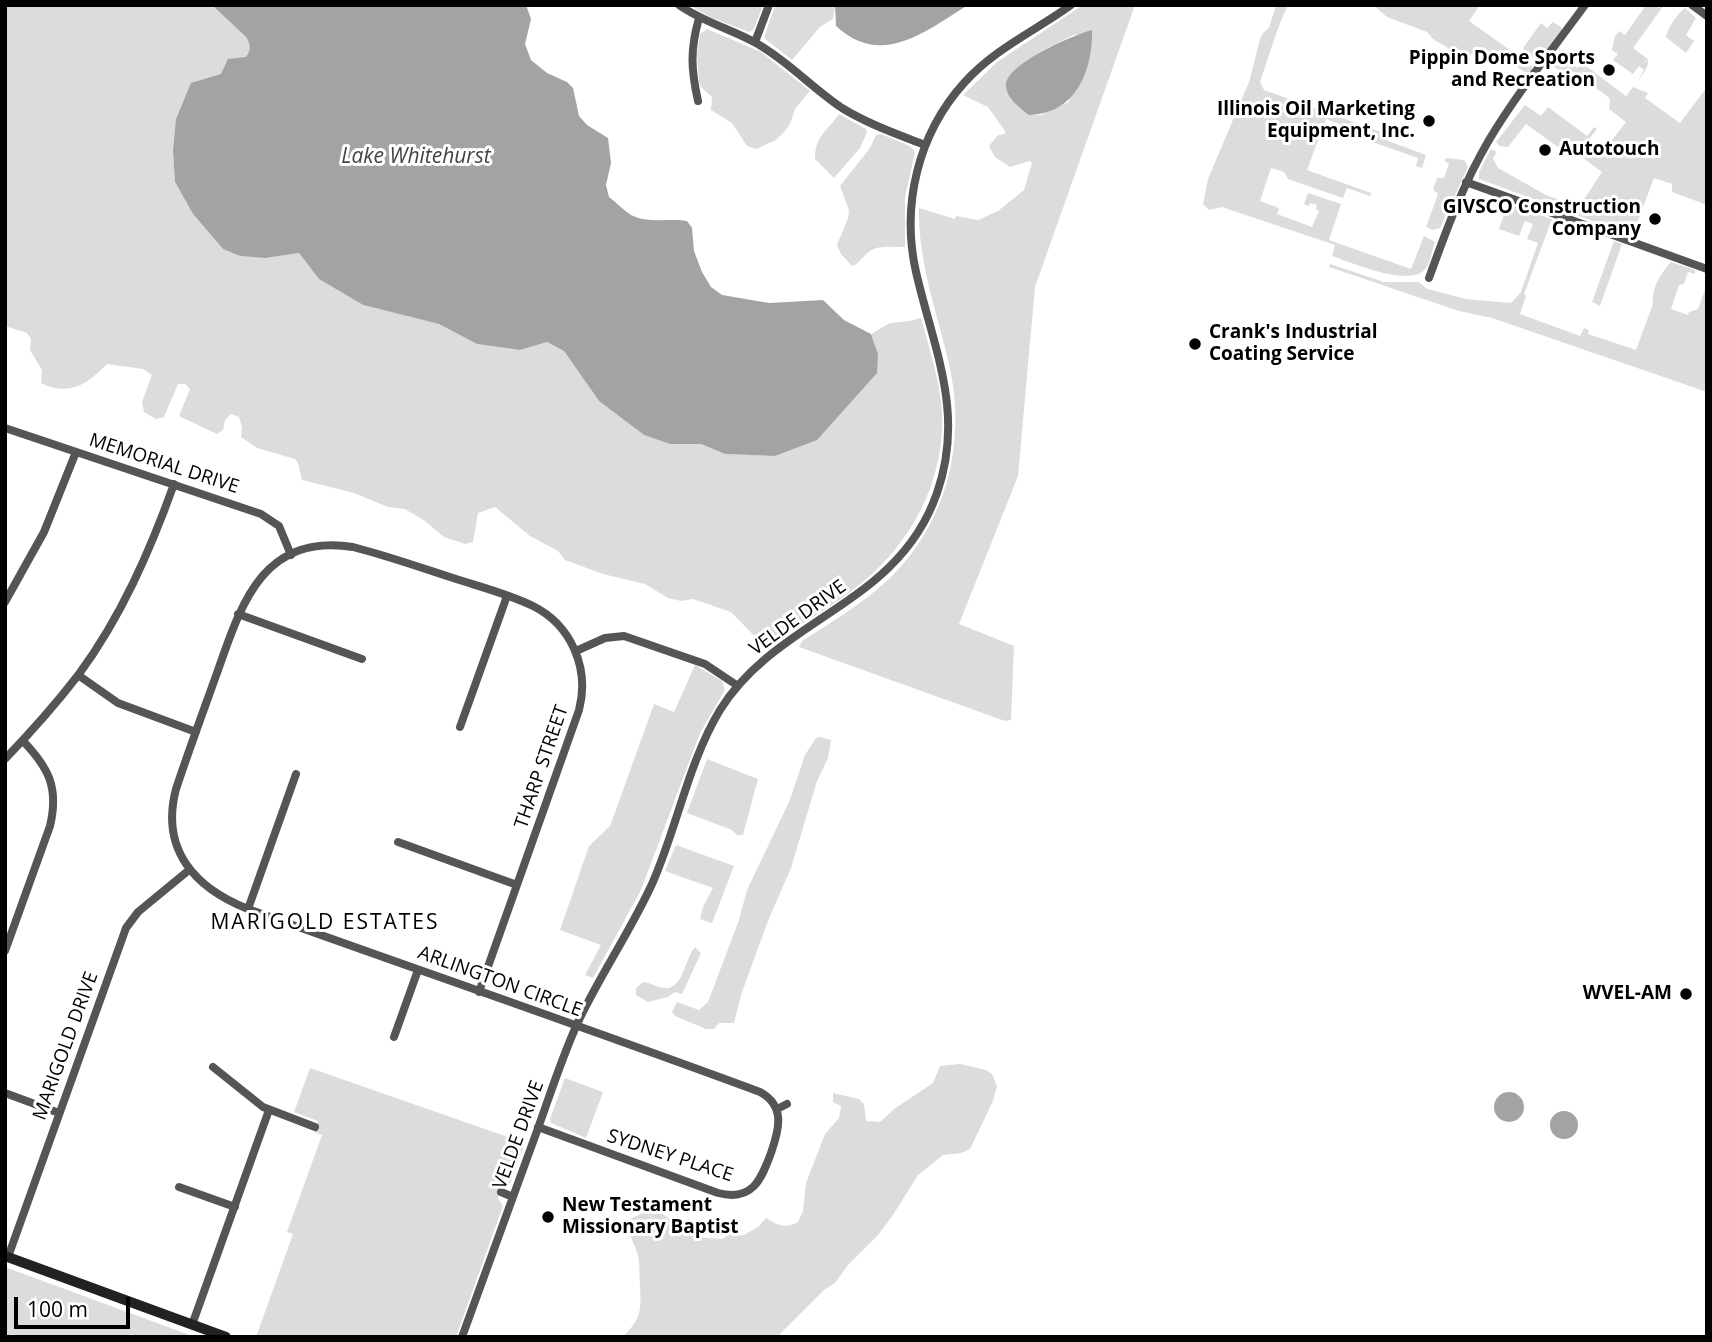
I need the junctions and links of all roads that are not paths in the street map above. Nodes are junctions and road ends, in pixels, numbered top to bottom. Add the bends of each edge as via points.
1 (679, 5) edge
2 (769, 5) edge
3 (1071, 5) edge
4 (1586, 5) edge
5 (1692, 5) edge
6 (1707, 16) edge
7 (699, 18) junction
8 (755, 42) junction
9 (698, 101) dead end
10 (925, 145) junction
11 (1466, 182) junction
12 (1707, 269) edge
13 (1429, 278) dead end
14 (5, 428) edge
15 (76, 452) junction
16 (173, 484) junction
17 (291, 555) junction
18 (507, 596) junction
19 (5, 603) edge
20 (238, 614) junction
21 (576, 651) junction
22 (362, 659) dead end
23 (78, 675) junction
24 (738, 686) junction
25 (460, 726) dead end
26 (196, 732) junction
27 (23, 741) junction
28 (5, 759) edge
29 (296, 774) dead end
30 (398, 842) dead end
31 (189, 870) junction
32 (517, 885) junction
33 (248, 909) junction
34 (6, 947) edge
35 (418, 970) junction
36 (479, 992) junction
37 (576, 1027) junction
38 (394, 1037) dead end
39 (213, 1067) dead end
40 (5, 1093) edge
41 (787, 1104) dead end
42 (777, 1109) junction
43 (269, 1110) junction
44 (60, 1113) junction
45 (315, 1126) dead end
46 (538, 1128) junction
47 (179, 1187) dead end
48 (501, 1192) dead end
49 (513, 1196) junction
50 (235, 1207) junction
51 (6, 1257) edge
52 (192, 1325) junction
53 (226, 1337) edge
54 (462, 1337) edge

1 - 7 street
2 - 8 street
3 - 10 street, VELDE DRIVE via 974,73 950,100
4 - 11 street via 1503,118
5 - 6 street
7 - 8 street
7 - 9 street via 691,60
8 - 10 street via 842,108
10 - 24 street, VELDE DRIVE via 913,190 910,225 916,272 948,406 946,454 937,492 916,535 883,575 769,655
11 - 12 street
11 - 13 street
14 - 15 street, MEMORIAL DRIVE
15 - 16 street, MEMORIAL DRIVE
15 - 19 street via 47,525
16 - 17 street, MEMORIAL DRIVE via 271,519
16 - 23 street via 129,591
17 - 18 street, THARP STREET via 321,546 353,547
17 - 20 street, ARLINGTON CIRCLE via 258,581
18 - 21 street, THARP STREET via 545,613
18 - 25 street
20 - 22 street
20 - 26 street, ARLINGTON CIRCLE
21 - 24 street via 624,636 705,664
21 - 32 street, THARP STREET via 583,677 582,701
23 - 26 street via 118,704
23 - 27 street
24 - 37 street, VELDE DRIVE via 707,737 652,885
26 - 31 street, ARLINGTON CIRCLE via 172,807 176,840
27 - 28 street
27 - 34 street via 49,774 54,805
29 - 33 street
30 - 32 street
31 - 33 street, ARLINGTON CIRCLE via 214,893
31 - 44 street, MARIGOLD DRIVE via 138,912 126,928
32 - 36 street, THARP STREET
33 - 35 street, ARLINGTON CIRCLE
35 - 36 street, ARLINGTON CIRCLE
35 - 38 street
36 - 37 street, ARLINGTON CIRCLE
37 - 42 street, ARLINGTON CIRCLE via 760,1092
37 - 46 street, VELDE DRIVE
39 - 43 street
40 - 44 street
41 - 42 street
42 - 46 street, SYDNEY PLACE via 779,1125 761,1178 739,1195
43 - 45 street
43 - 50 street
44 - 51 street, MARIGOLD DRIVE
46 - 49 street, VELDE DRIVE
47 - 50 street
48 - 49 street
49 - 54 street, VELDE DRIVE
50 - 52 street
51 - 52 main road
52 - 53 main road

